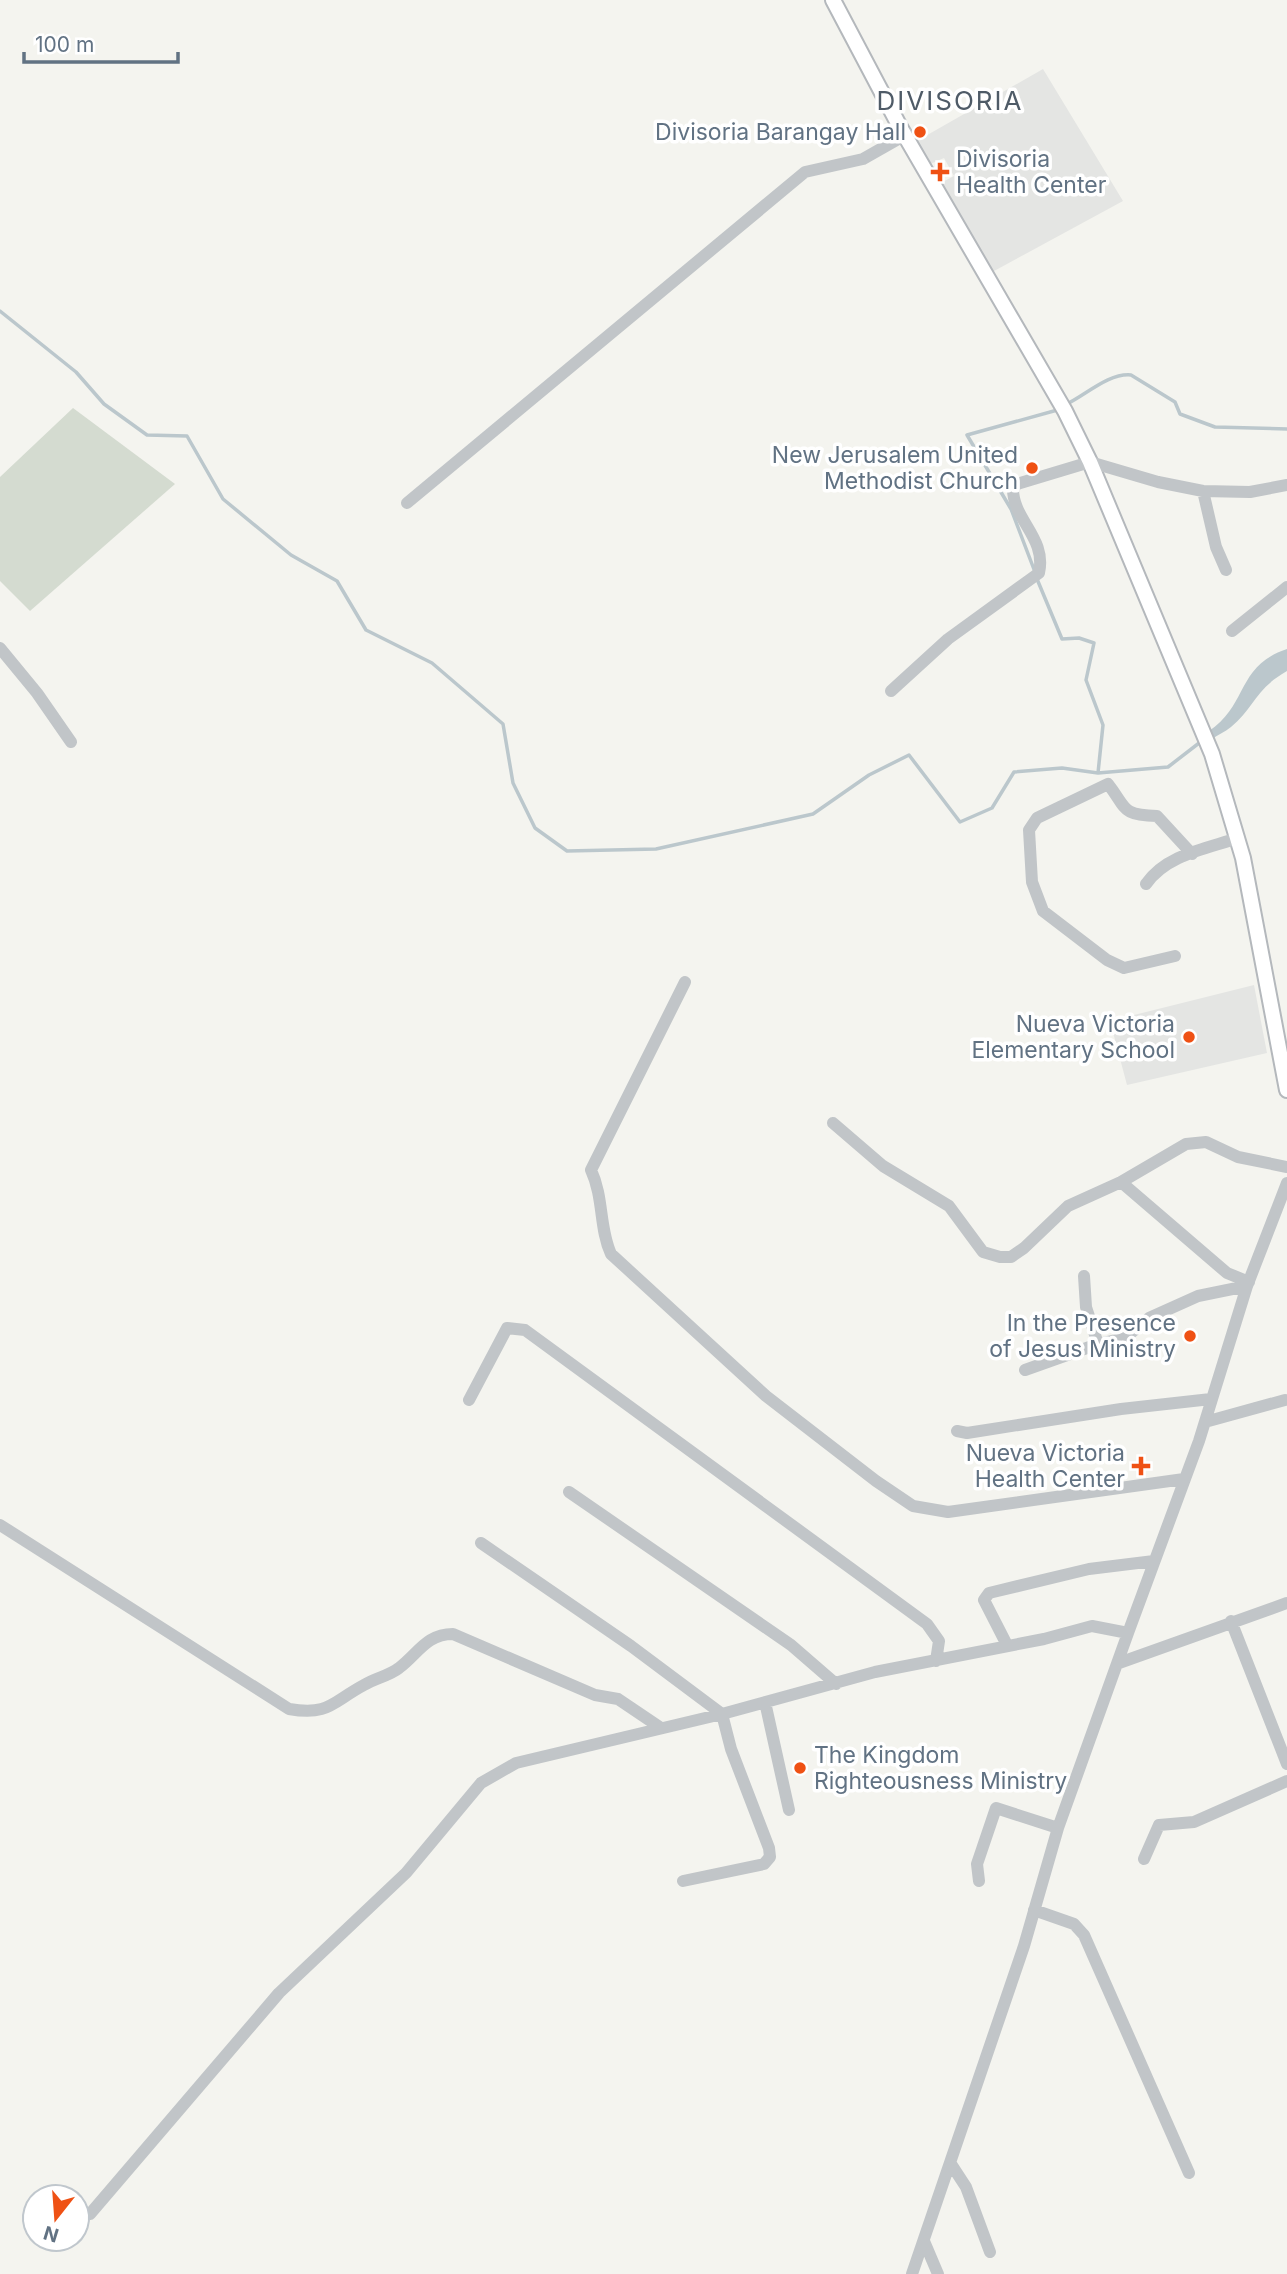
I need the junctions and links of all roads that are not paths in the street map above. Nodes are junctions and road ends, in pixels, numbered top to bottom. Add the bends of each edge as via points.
1 (833, 0) edge
2 (907, 134) junction
3 (1090, 461) junction
4 (1287, 485) edge
5 (1203, 491) junction
6 (407, 503) dead end
7 (1226, 570) dead end
8 (1287, 587) edge
9 (1232, 631) dead end
10 (0, 648) edge
11 (891, 691) dead end
12 (71, 742) dead end
13 (1238, 838) junction
14 (1192, 854) junction
15 (1146, 884) dead end
16 (1175, 956) dead end
17 (685, 982) dead end
18 (1287, 1090) edge
19 (833, 1124) dead end
20 (1287, 1167) edge
21 (1121, 1182) junction
22 (1287, 1183) edge
23 (1084, 1276) dead end
24 (1248, 1284) junction
25 (1098, 1344) junction
26 (1025, 1370) dead end
27 (1211, 1399) junction
28 (470, 1400) dead end
29 (1285, 1400) dead end
30 (1205, 1422) junction
31 (957, 1431) dead end
32 (1184, 1479) junction
33 (569, 1492) dead end
34 (0, 1525) edge
35 (481, 1543) dead end
36 (1154, 1561) junction
37 (1287, 1603) edge
38 (1231, 1621) junction
39 (1128, 1633) junction
40 (1007, 1645) junction
41 (936, 1661) junction
42 (1119, 1663) junction
43 (836, 1684) junction
44 (765, 1702) junction
45 (722, 1714) junction
46 (661, 1728) junction
47 (1287, 1764) edge
48 (1287, 1782) edge
49 (789, 1810) dead end
50 (1058, 1828) junction
51 (1144, 1859) dead end
52 (682, 1881) dead end
53 (979, 1881) dead end
54 (1034, 1910) junction
55 (951, 2164) junction
56 (1189, 2173) dead end
57 (91, 2213) edge
58 (924, 2241) junction
59 (990, 2252) dead end
60 (912, 2274) edge
61 (938, 2274) edge

1 - 2 main road
2 - 3 main road
2 - 6 street via 863,159 805,172
3 - 5 street
3 - 11 street via 1017,484 1015,500 1042,554 1039,573 948,639
3 - 13 main road via 1212,754
4 - 5 street via 1250,492
5 - 7 street
8 - 9 street
10 - 12 street
13 - 14 street
13 - 18 main road
14 - 15 street via 1157,869
14 - 16 street via 1157,816 1125,808 1108,784 1037,818 1029,830 1032,882 1043,911 1124,968
17 - 32 street via 591,1171 602,1204 603,1237 611,1254 766,1396 913,1506 948,1512
19 - 21 street via 883,1166 949,1206 984,1252 1000,1257 1011,1257 1024,1248 1068,1206
20 - 21 street via 1238,1157 1200,1141 1168,1152
21 - 24 street via 1227,1273
22 - 24 street
23 - 25 street via 1086,1307
24 - 25 street via 1198,1296 1149,1318 1125,1338
24 - 27 street
25 - 26 street
27 - 30 street
27 - 31 street
28 - 41 street via 507,1328 525,1330 927,1624 939,1641
29 - 30 street
30 - 32 street
32 - 36 street
33 - 43 street via 790,1645
34 - 46 street via 289,1709 330,1709 363,1685 398,1669 426,1641 453,1634 595,1695 618,1699
35 - 45 street
36 - 39 street
36 - 40 street via 1089,1569 989,1593 984,1600
37 - 38 street
38 - 42 street
38 - 47 street
39 - 40 street via 1092,1626
39 - 42 street
40 - 41 street
41 - 43 street
42 - 50 street
43 - 44 street
44 - 45 street
44 - 49 street
45 - 46 street
45 - 52 street via 770,1857 764,1864
46 - 57 street via 516,1763 481,1783 406,1873 279,1993
48 - 51 street via 1194,1822 1159,1825
50 - 53 street via 996,1808 977,1864
50 - 54 street
54 - 55 street
54 - 56 street via 1074,1924 1084,1936
55 - 58 street
55 - 59 street via 966,2187
58 - 60 street
58 - 61 street

